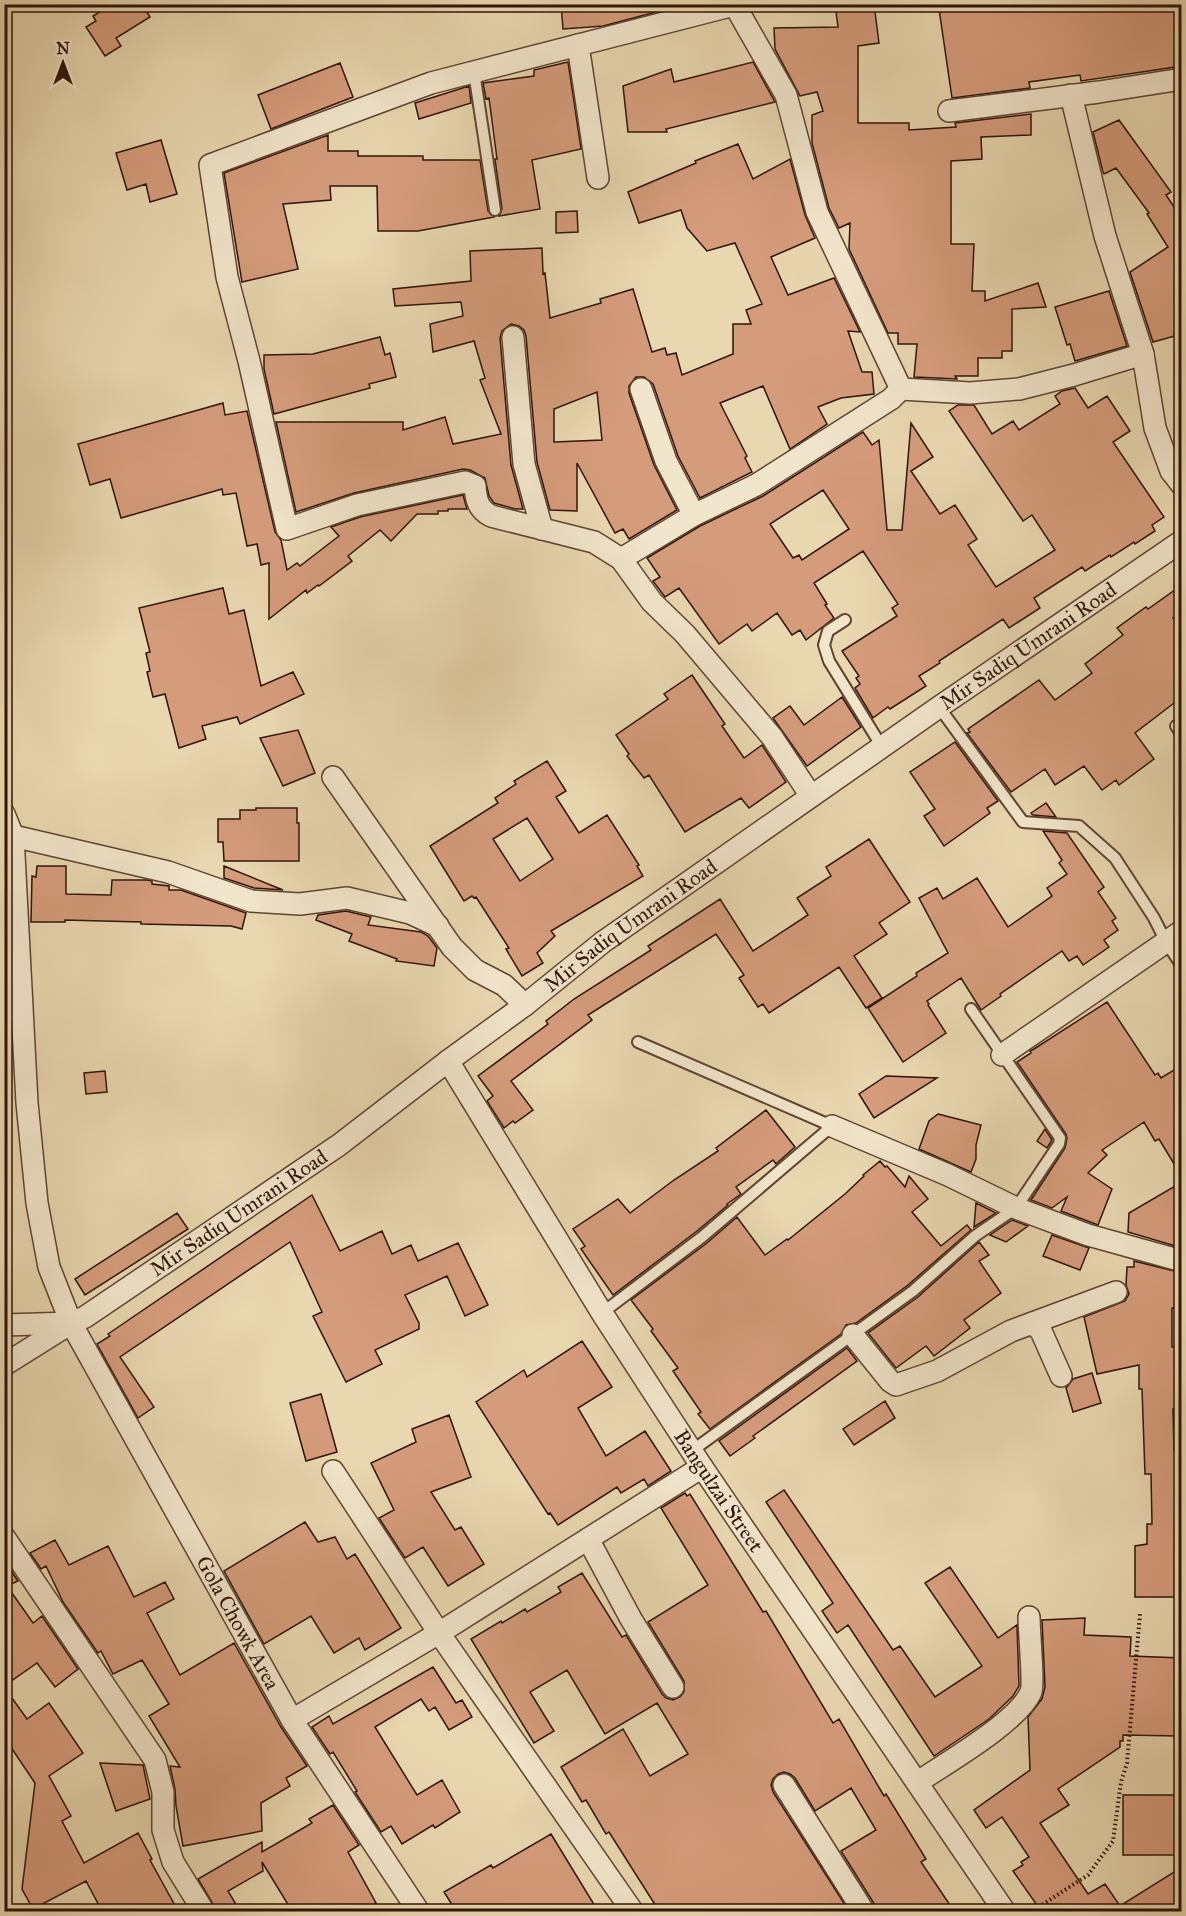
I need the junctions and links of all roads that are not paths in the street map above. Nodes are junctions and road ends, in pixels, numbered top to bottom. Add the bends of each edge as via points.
1 (734, 5) edge
2 (578, 45) junction
3 (474, 72) junction
4 (1182, 79) edge
5 (1071, 95) junction
6 (949, 111) dead end
7 (598, 178) dead end
8 (495, 210) dead end
9 (513, 337) dead end
10 (1143, 354) junction
11 (641, 389) dead end
12 (901, 389) junction
13 (1182, 485) edge
14 (694, 515) junction
15 (542, 529) junction
16 (1182, 541) edge
17 (621, 559) junction
18 (845, 620) dead end
19 (939, 706) junction
20 (882, 747) junction
21 (333, 777) dead end
22 (811, 796) junction
23 (8, 829) edge
24 (438, 926) junction
25 (11, 930) edge
26 (1174, 937) edge
27 (1182, 966) edge
28 (525, 1005) junction
29 (971, 1009) dead end
30 (638, 1042) dead end
31 (1002, 1055) junction
32 (448, 1061) junction
33 (832, 1126) junction
34 (1016, 1208) junction
35 (1182, 1261) edge
36 (1116, 1292) dead end
37 (602, 1313) junction
38 (78, 1320) junction
39 (1033, 1323) junction
40 (4, 1324) edge
41 (853, 1335) junction
42 (4, 1365) edge
43 (1061, 1376) dead end
44 (697, 1459) junction
45 (333, 1471) dead end
46 (4, 1537) edge
47 (588, 1539) junction
48 (1029, 1617) dead end
49 (440, 1633) junction
50 (673, 1687) dead end
51 (292, 1720) junction
52 (918, 1782) junction
53 (784, 1785) dead end
54 (204, 1911) edge
55 (419, 1911) edge
56 (633, 1911) edge
57 (864, 1911) edge
58 (1005, 1911) edge

1 - 2 street
1 - 12 street via 786,94 817,212
2 - 3 street
2 - 7 street
3 - 8 lane
3 - 15 street via 431,83 210,165 213,187 227,277 287,529 357,505 465,482 475,486 482,512
4 - 5 street
5 - 6 street
5 - 10 street via 1105,236
9 - 15 street via 524,464
10 - 12 street via 1019,389 970,393
10 - 13 street via 1155,428 1171,471
11 - 14 street via 666,461
12 - 14 street via 756,485
14 - 17 street
15 - 17 street via 594,542
16 - 19 street, Mir Sadiq Umrani Road
17 - 22 street via 652,602 685,634 772,737
18 - 20 lane via 828,631 824,645 829,661
19 - 20 street, Mir Sadiq Umrani Road
19 - 26 lane via 1023,822 1079,826 1115,858 1154,918
20 - 22 street, Mir Sadiq Umrani Road
21 - 24 street
22 - 28 street, Mir Sadiq Umrani Road via 603,942
23 - 24 street via 168,872 251,901 300,904 347,898 410,913
23 - 25 street, Gola Chowk Area
24 - 28 street via 475,970 504,985
25 - 38 street, Gola Chowk Area via 37,1203 49,1267
26 - 27 lane
26 - 31 street
28 - 32 street, Mir Sadiq Umrani Road
29 - 31 lane
30 - 33 lane
31 - 34 lane via 1060,1138
32 - 37 street, Bangulzai Street
32 - 38 street, Mir Sadiq Umrani Road via 339,1145
33 - 34 street
33 - 37 lane via 702,1238
34 - 35 street via 1088,1235
34 - 41 lane via 975,1236 914,1291
36 - 39 street
37 - 44 street, Bangulzai Street
38 - 40 street
38 - 42 street, Mir Sadiq Umrani Road
38 - 51 street, Gola Chowk Area
39 - 41 street via 937,1371 896,1385
39 - 43 street via 1041,1331
41 - 44 lane
44 - 47 street
44 - 52 street, Bangulzai Street
45 - 49 street
46 - 54 street via 155,1760 163,1791 163,1830 173,1862
47 - 49 street
47 - 50 street
48 - 52 street via 1031,1691 995,1730
49 - 51 street
49 - 56 street
51 - 55 street, Gola Chowk Area
52 - 58 street, Bangulzai Street
53 - 57 street

